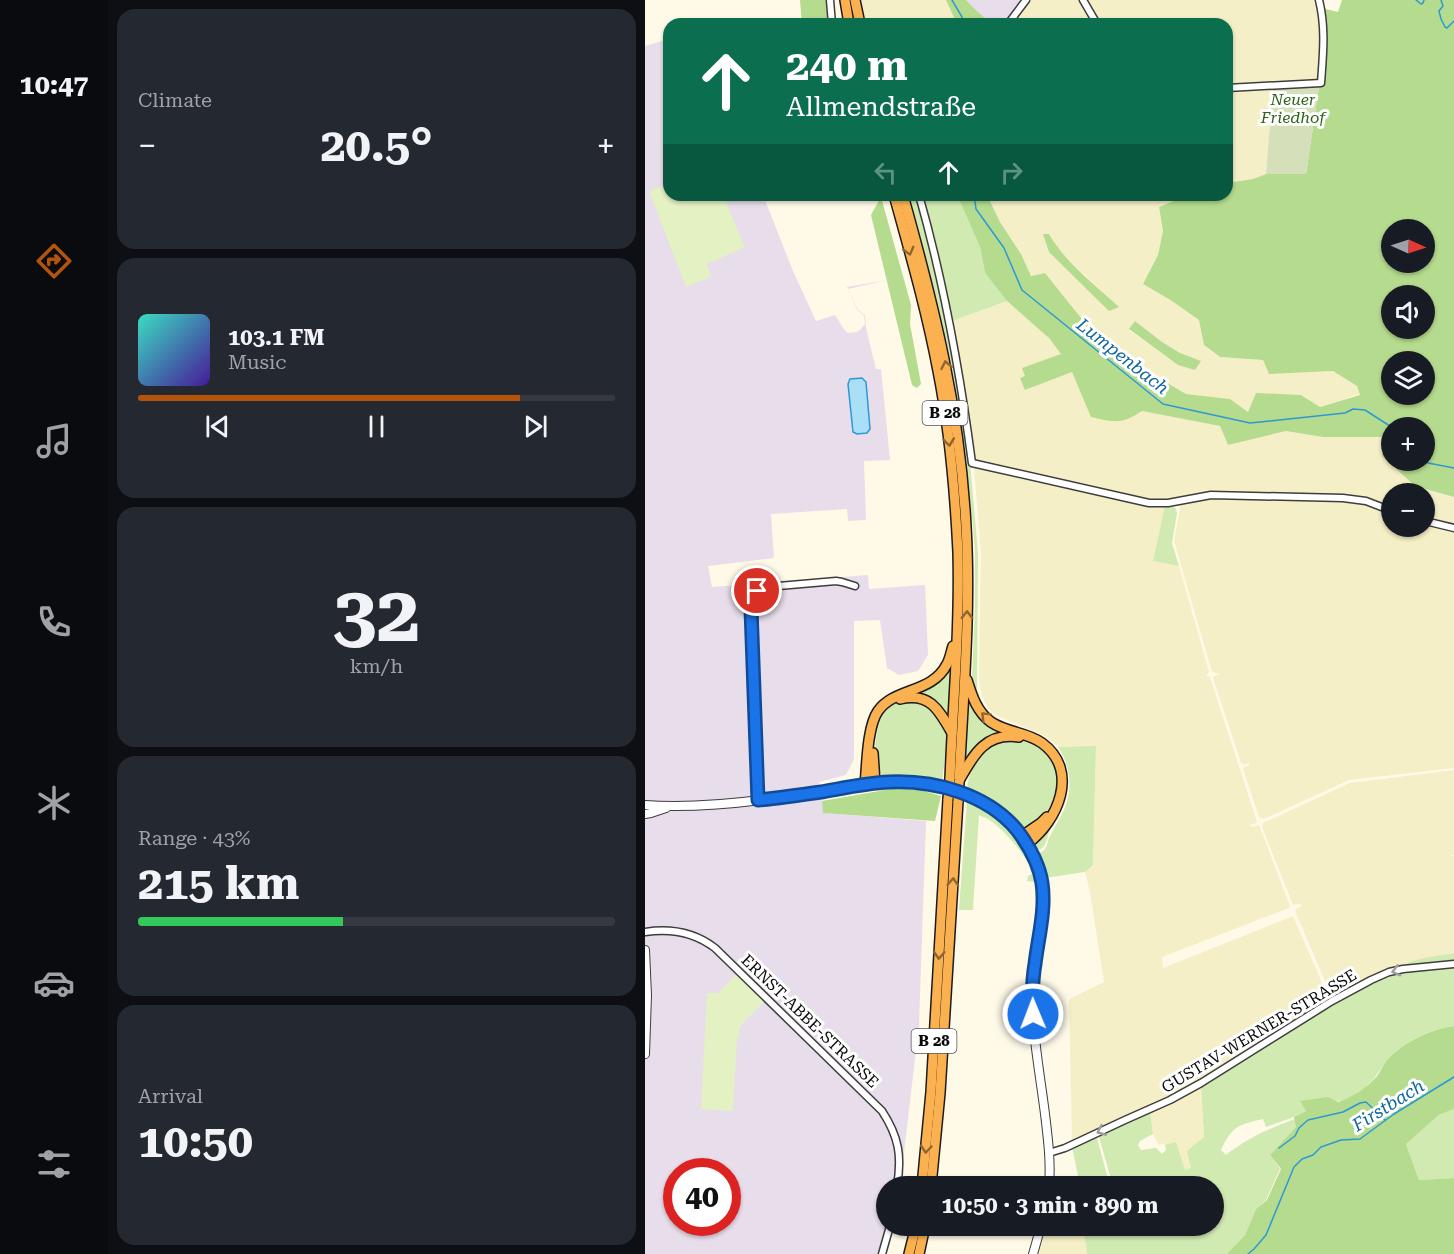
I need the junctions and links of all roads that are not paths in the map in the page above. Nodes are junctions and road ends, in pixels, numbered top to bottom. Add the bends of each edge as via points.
1 (830, 0) edge
2 (845, 0) edge
3 (855, 0) edge
4 (1026, 0) edge
5 (1083, 0) edge
6 (1319, 0) edge
7 (832, 18) edge
8 (848, 18) edge
9 (858, 18) edge
10 (1012, 18) edge
11 (1094, 18) edge
12 (1233, 88) edge
13 (896, 201) edge
14 (905, 201) edge
15 (921, 201) edge
16 (1381, 507) edge
17 (1435, 524) edge
18 (1454, 528) edge
19 (855, 586) dead end
20 (957, 636) junction
21 (965, 674) junction
22 (952, 733) junction
23 (956, 781) junction
24 (875, 783) junction
25 (865, 785) junction
26 (758, 800) junction
27 (953, 800) junction
28 (645, 805) edge
29 (674, 807) junction
30 (647, 815) edge
31 (1024, 840) junction
32 (645, 932) edge
33 (645, 950) edge
34 (1454, 964) edge
35 (645, 1054) edge
36 (1049, 1153) junction
37 (898, 1176) edge
38 (923, 1176) edge
39 (932, 1176) edge
40 (1049, 1176) edge
41 (887, 1236) edge
42 (913, 1236) edge
43 (923, 1236) edge
44 (1038, 1236) edge
45 (882, 1254) edge
46 (909, 1254) edge
47 (919, 1254) edge
48 (1033, 1254) edge

1 - 7 street
2 - 8 highway
3 - 9 highway
4 - 10 street
5 - 11 street
6 - 12 street via 1324,40 1321,83
13 -> 20 highway, B 28 via 938,369 947,424 956,520
21 -> 14 highway, B 28 via 967,564 958,436 941,338
15 - 16 street via 950,322 972,463 1149,503 1211,495 1343,498
17 - 18 street
19 - 26 street via 836,581 767,587 757,591 752,601
20 - 22 highway, B 28
20 - 25 highway via 938,676 890,700 879,710 871,729
21 - 23 highway, B 28
31 -> 21 highway via 1046,827 1059,803 1063,785 1060,767 1043,744 1000,727 984,716 977,708
22 - 23 highway, B 28
22 - 24 highway via 939,709 923,699 900,699 889,705 879,716 875,729
23 - 27 highway, B 28, bridge
23 - 31 highway via 974,754 990,741 1017,736 1041,746 1057,768 1059,794 1047,816
24 - 25 street
24 - 31 street via 921,783 965,794 992,808
25 - 26 street
26 - 29 street
27 -> 38 highway, B 28
39 -> 27 highway, B 28
28 - 29 street
29 - 30 street
31 - 36 street via 1033,854 1043,897 1032,997
32 - 37 street, ERNST-ABBE-STRASSE via 684,932 715,948 882,1111 897,1140
33 - 35 street
34 -> 36 street, GUSTAV-WERNER-STRASSE via 1396,970 1371,980 1170,1100
36 - 40 street
41 - 45 street
42 - 46 highway
43 - 47 highway
44 - 48 street

